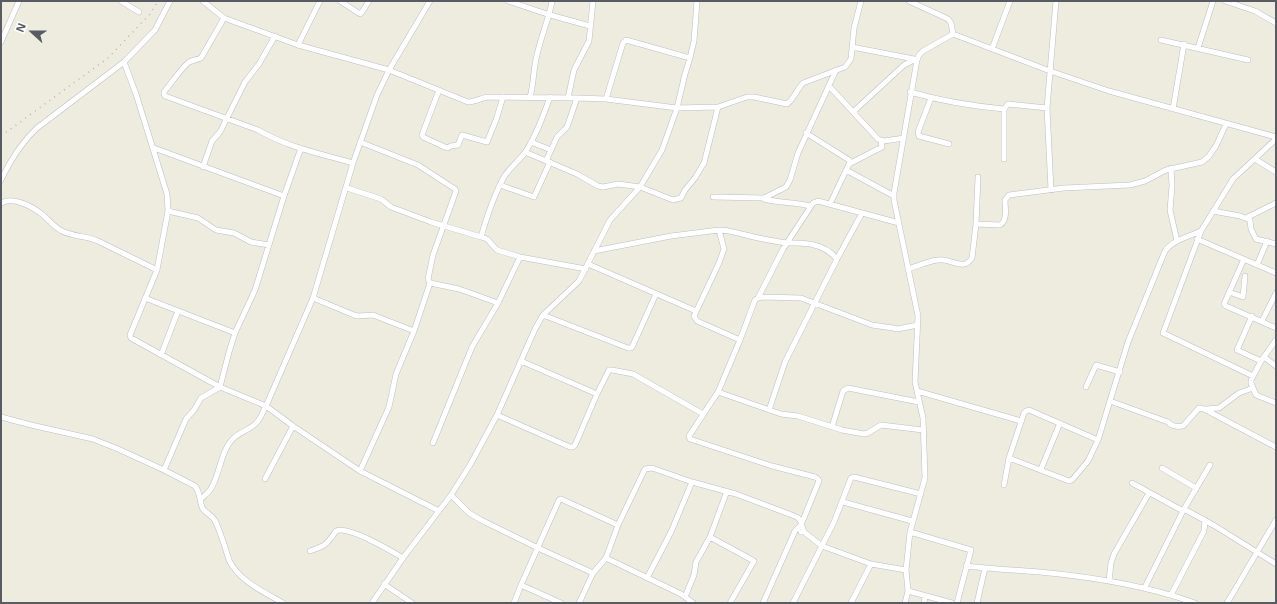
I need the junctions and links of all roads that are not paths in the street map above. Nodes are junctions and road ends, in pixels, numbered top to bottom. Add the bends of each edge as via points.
1 (19, 1) edge
2 (121, 1) edge
3 (170, 1) edge
4 (203, 1) edge
5 (320, 1) edge
6 (340, 1) edge
7 (369, 1) edge
8 (430, 1) edge
9 (508, 1) edge
10 (552, 1) edge
11 (593, 1) edge
12 (697, 1) edge
13 (861, 1) edge
14 (909, 1) edge
15 (1010, 1) edge
16 (1056, 1) edge
17 (1212, 1) edge
18 (1225, 1) edge
19 (139, 12) dead end
20 (550, 15) junction
21 (224, 18) junction
22 (1276, 23) edge
23 (590, 26) junction
24 (953, 34) junction
25 (275, 36) junction
26 (1161, 40) dead end
27 (1, 42) edge
28 (1184, 44) junction
29 (298, 45) junction
30 (852, 47) junction
31 (1198, 48) junction
32 (992, 49) junction
33 (690, 58) junction
34 (916, 59) junction
35 (1248, 60) dead end
36 (124, 62) junction
37 (389, 70) junction
38 (836, 70) junction
39 (1050, 71) junction
40 (829, 86) junction
41 (439, 90) junction
42 (910, 92) junction
43 (503, 97) junction
44 (530, 97) junction
45 (550, 98) junction
46 (568, 98) junction
47 (578, 98) junction
48 (932, 98) junction
49 (606, 99) junction
50 (718, 107) junction
51 (677, 108) junction
52 (1047, 108) junction
53 (1004, 109) junction
54 (1173, 109) junction
55 (853, 112) junction
56 (227, 118) junction
57 (1226, 124) junction
58 (806, 133) junction
59 (904, 138) junction
60 (1276, 138) edge
61 (881, 141) junction
62 (360, 142) junction
63 (531, 142) junction
64 (949, 144) dead end
65 (154, 148) junction
66 (301, 148) junction
67 (550, 150) junction
68 (525, 152) junction
69 (1004, 159) dead end
70 (1255, 159) junction
71 (548, 162) junction
72 (354, 163) junction
73 (849, 164) junction
74 (203, 167) junction
75 (1171, 168) junction
76 (846, 170) junction
77 (1276, 172) edge
78 (978, 177) dead end
79 (1, 180) edge
80 (500, 185) junction
81 (640, 187) junction
82 (346, 188) junction
83 (1051, 190) junction
84 (284, 196) junction
85 (894, 196) junction
86 (713, 197) dead end
87 (763, 198) junction
88 (1276, 202) edge
89 (1, 203) edge
90 (830, 204) junction
91 (810, 206) junction
92 (168, 211) junction
93 (1213, 212) junction
94 (862, 213) junction
95 (1246, 218) junction
96 (899, 223) junction
97 (976, 224) junction
98 (443, 226) junction
99 (719, 230) junction
100 (1201, 232) junction
101 (481, 237) junction
102 (1197, 239) junction
103 (1177, 241) junction
104 (1267, 241) junction
105 (787, 243) junction
106 (1276, 244) edge
107 (269, 246) junction
108 (594, 251) junction
109 (520, 257) junction
110 (837, 259) junction
111 (1244, 259) junction
112 (588, 264) junction
113 (1258, 265) junction
114 (908, 269) junction
115 (157, 270) junction
116 (586, 270) junction
117 (1276, 273) edge
118 (1245, 276) dead end
119 (430, 283) junction
120 (1229, 292) junction
121 (1276, 293) edge
122 (656, 294) junction
123 (146, 298) junction
124 (313, 298) junction
125 (758, 298) junction
126 (498, 303) junction
127 (815, 304) junction
128 (696, 311) junction
129 (178, 312) junction
130 (543, 315) junction
131 (1252, 316) junction
132 (1262, 321) junction
133 (918, 325) junction
134 (1276, 328) edge
135 (414, 332) junction
136 (235, 333) junction
137 (740, 340) junction
138 (1276, 340) edge
139 (161, 355) junction
140 (1263, 359) junction
141 (521, 361) junction
142 (1276, 366) edge
143 (1120, 372) junction
144 (1253, 376) junction
145 (220, 387) junction
146 (1086, 387) dead end
147 (1253, 388) junction
148 (917, 391) junction
149 (718, 392) junction
150 (597, 394) junction
151 (1110, 401) junction
152 (919, 402) junction
153 (1276, 403) edge
154 (266, 406) junction
155 (1204, 409) junction
156 (769, 410) junction
157 (703, 414) junction
158 (497, 415) junction
159 (1, 417) edge
160 (1021, 421) junction
161 (1060, 423) junction
162 (293, 426) junction
163 (832, 427) junction
164 (923, 430) junction
165 (1098, 440) junction
166 (433, 443) dead end
167 (1276, 447) edge
168 (1009, 458) junction
169 (1210, 465) dead end
170 (1162, 468) dead end
171 (1041, 469) junction
172 (164, 470) junction
173 (360, 471) junction
174 (264, 479) dead end
175 (692, 482) junction
176 (1132, 482) dead end
177 (1004, 485) dead end
178 (1196, 488) junction
179 (727, 491) junction
180 (1149, 492) junction
181 (921, 494) junction
182 (451, 495) junction
183 (201, 498) junction
184 (843, 502) junction
185 (1183, 510) junction
186 (439, 511) junction
187 (1205, 520) junction
188 (1276, 520) edge
189 (912, 521) junction
190 (618, 525) junction
191 (801, 525) junction
192 (1214, 526) junction
193 (795, 531) junction
194 (1204, 531) junction
195 (804, 532) junction
196 (910, 532) junction
197 (710, 537) junction
198 (822, 546) junction
199 (538, 548) junction
200 (310, 551) dead end
201 (1256, 553) junction
202 (403, 558) junction
203 (606, 558) junction
204 (871, 564) junction
205 (1276, 564) edge
206 (966, 566) junction
207 (985, 568) junction
208 (906, 570) junction
209 (593, 573) junction
210 (647, 578) junction
211 (1109, 581) junction
212 (384, 584) junction
213 (520, 585) junction
214 (1145, 588) junction
215 (908, 590) junction
216 (1172, 595) junction
217 (926, 596) junction
218 (685, 597) junction
219 (283, 603) edge
220 (372, 603) edge
221 (412, 603) edge
222 (514, 603) edge
223 (562, 603) edge
224 (578, 603) edge
225 (693, 603) edge
226 (730, 603) edge
227 (763, 603) edge
228 (793, 603) edge
229 (851, 603) edge
230 (905, 603) edge
231 (924, 603) edge
232 (952, 603) edge
233 (956, 603) edge
234 (977, 603) edge
235 (1195, 603) edge
236 (1227, 603) edge

1 - 27 street
2 - 19 street
3 - 36 street via 159,25
4 - 21 street
5 - 29 street
6 - 7 street via 360,14
8 - 37 street
9 - 20 street
10 - 20 street
11 - 23 street
12 - 33 street
13 - 30 street
14 - 24 street via 948,19
15 - 32 street
16 - 39 street
17 - 31 street
18 - 22 street via 1255,11
20 - 23 street
20 - 44 street via 536,56
21 - 25 street
21 - 56 street via 201,58 189,62 164,94
23 - 46 street via 589,41 574,70
24 - 32 street
24 - 34 street via 923,51
25 - 29 street
25 - 56 street via 245,82
26 - 28 street
28 - 31 street
28 - 54 street
29 - 37 street
30 - 34 street
30 - 38 street via 848,64
31 - 35 street
32 - 39 street
33 - 49 street via 626,40
33 - 51 street
34 - 42 street
34 - 55 street via 904,66
36 - 65 street
36 - 79 street via 37,128 25,140
37 - 41 street
37 - 62 street
38 - 40 street
38 - 50 street via 803,82 791,102 787,104 747,97
39 - 52 street
39 - 54 street
40 - 55 street
40 - 58 street
41 - 43 street via 468,102
41 - 43 street via 422,135 447,148 458,145 462,135 487,142
42 - 48 street
42 - 59 street
43 - 44 street
44 - 45 street
45 - 46 street
45 - 63 street
46 - 47 street
47 - 49 street
47 - 67 street via 567,127 558,135
48 - 53 street via 970,106
48 - 64 street via 918,134
49 - 51 street
50 - 51 street
50 - 81 street via 704,163 681,198 673,200
51 - 81 street via 665,144
52 - 53 street via 1008,104
52 - 83 street
53 - 69 street
54 - 57 street
55 - 61 street
56 - 66 street
56 - 74 street via 212,141
57 - 60 street
57 - 75 street via 1216,146 1202,162
58 - 73 street via 849,160
58 - 87 street via 789,184
59 - 61 street
59 - 85 street
60 - 70 street
61 - 73 street via 882,147
62 - 72 street
62 - 98 street via 418,165 456,189
63 - 67 street
63 - 68 street
65 - 74 street
65 - 92 street via 168,194
66 - 72 street
66 - 84 street
67 - 71 street
68 - 71 street
68 - 80 street
70 - 77 street
70 - 93 street via 1233,179
71 - 80 street via 534,197
71 - 81 street via 598,186 618,184
72 - 82 street
73 - 76 street
74 - 84 street
75 - 83 street via 1145,181 1130,185
75 - 103 street via 1170,210
76 - 85 street
76 - 90 street
78 - 97 street
80 - 101 street
81 - 108 street via 612,216
82 - 98 street via 380,199 391,207
82 - 124 street
83 - 97 street via 1009,195 1005,200 1005,219 1002,224
84 - 107 street
85 - 96 street
86 - 87 street
87 - 91 street
88 - 95 street
89 - 115 street via 18,201 39,212 60,231 90,238
90 - 91 street via 818,201
90 - 94 street
91 - 105 street
92 - 107 street via 198,218 212,228
92 - 115 street
93 - 95 street
93 - 100 street
94 - 96 street
94 - 110 street
95 - 104 street via 1250,220 1256,239
96 - 114 street
97 - 114 street via 972,258 967,264 937,260
98 - 101 street
98 - 119 street via 433,255 428,279
99 - 105 street
99 - 108 street via 671,236
99 - 128 street via 724,249
100 - 102 street
100 - 103 street
101 - 109 street via 497,250
102 - 111 street
102 - 144 street via 1164,333
103 - 143 street via 1165,251 1128,342
104 - 106 street
104 - 113 street
105 - 110 street via 813,244 832,253
105 - 125 street
107 - 136 street via 255,290
108 - 112 street
109 - 116 street
109 - 126 street
110 - 127 street
111 - 113 street
111 - 120 street
112 - 116 street
112 - 122 street
113 - 117 street
114 - 133 street
115 - 123 street
116 - 130 street via 579,281
118 - 120 street via 1243,297
119 - 126 street via 459,289
119 - 135 street
120 - 131 street via 1224,302 1226,306
121 - 132 street
122 - 128 street
122 - 130 street via 631,348
123 - 129 street
123 - 139 street via 130,335 133,341
124 - 135 street via 354,316 373,315
124 - 154 street
125 - 127 street via 801,298
125 - 137 street
126 - 166 street via 472,347
127 - 133 street via 872,324 897,329
127 - 156 street via 783,367
128 - 137 street via 694,316 697,321
129 - 136 street
129 - 139 street
130 - 141 street via 534,329
131 - 132 street
131 - 140 street via 1236,348 1238,351
132 - 134 street
133 - 148 street via 915,373
135 - 173 street via 396,374 388,407
136 - 145 street
137 - 149 street
138 - 140 street
139 - 145 street
140 - 142 street
140 - 144 street
141 - 150 street
141 - 158 street
143 - 146 street via 1096,365
143 - 151 street
144 - 147 street
145 - 154 street
145 - 172 street via 201,398 186,419
147 - 153 street via 1256,395
147 - 155 street via 1219,408
148 - 152 street
148 - 160 street
149 - 156 street
149 - 157 street
150 - 157 street via 609,370 612,370 633,374
150 - 158 street via 573,447
151 - 155 street via 1176,427 1183,426 1199,408
151 - 165 street
152 - 163 street via 848,388 844,390
152 - 164 street
154 - 162 street
154 - 183 street via 258,422 229,443 210,490
155 - 167 street
156 - 163 street
157 - 191 street via 689,436 690,439 818,479
158 - 182 street
159 - 172 street via 92,439
160 - 161 street via 1026,410 1029,410
160 - 168 street
161 - 165 street
161 - 171 street
162 - 173 street
162 - 174 street
163 - 164 street via 864,434 881,425
164 - 181 street via 925,478
165 - 171 street via 1088,461 1072,480
168 - 171 street
168 - 177 street
169 - 178 street
170 - 178 street
172 - 183 street via 195,486
173 - 186 street
175 - 179 street
175 - 190 street via 652,468 645,469
175 - 210 street via 674,526
176 - 180 street
178 - 185 street
179 - 191 street via 798,517
179 - 197 street
180 - 185 street
180 - 211 street via 1114,554
181 - 184 street via 854,477 850,480
181 - 189 street
182 - 186 street
182 - 199 street via 475,517
183 - 219 street via 202,508 214,519 235,569 258,589
184 - 189 street
184 - 198 street
185 - 187 street
185 - 214 street
186 - 202 street
187 - 192 street
187 - 194 street
188 - 201 street
189 - 196 street
190 - 199 street via 561,499 558,500
190 - 203 street
191 - 193 street
191 - 195 street
192 - 194 street
192 - 201 street
193 - 195 street
193 - 227 street
194 - 216 street
195 - 198 street
196 - 206 street via 969,550
196 - 208 street
197 - 218 street via 696,562
197 - 226 street via 754,561
198 - 204 street
198 - 228 street
199 - 209 street
199 - 213 street
200 - 202 street via 324,546 336,531 344,529 373,541
201 - 205 street
201 - 236 street
202 - 212 street
203 - 209 street
203 - 210 street
204 - 208 street
204 - 229 street
206 - 207 street
206 - 233 street
207 - 211 street
207 - 234 street
208 - 215 street
209 - 224 street
210 - 218 street
211 - 214 street
212 - 220 street
212 - 221 street
213 - 222 street
213 - 223 street
214 - 216 street
215 - 217 street
215 - 230 street
216 - 235 street
217 - 231 street
217 - 232 street
218 - 225 street

